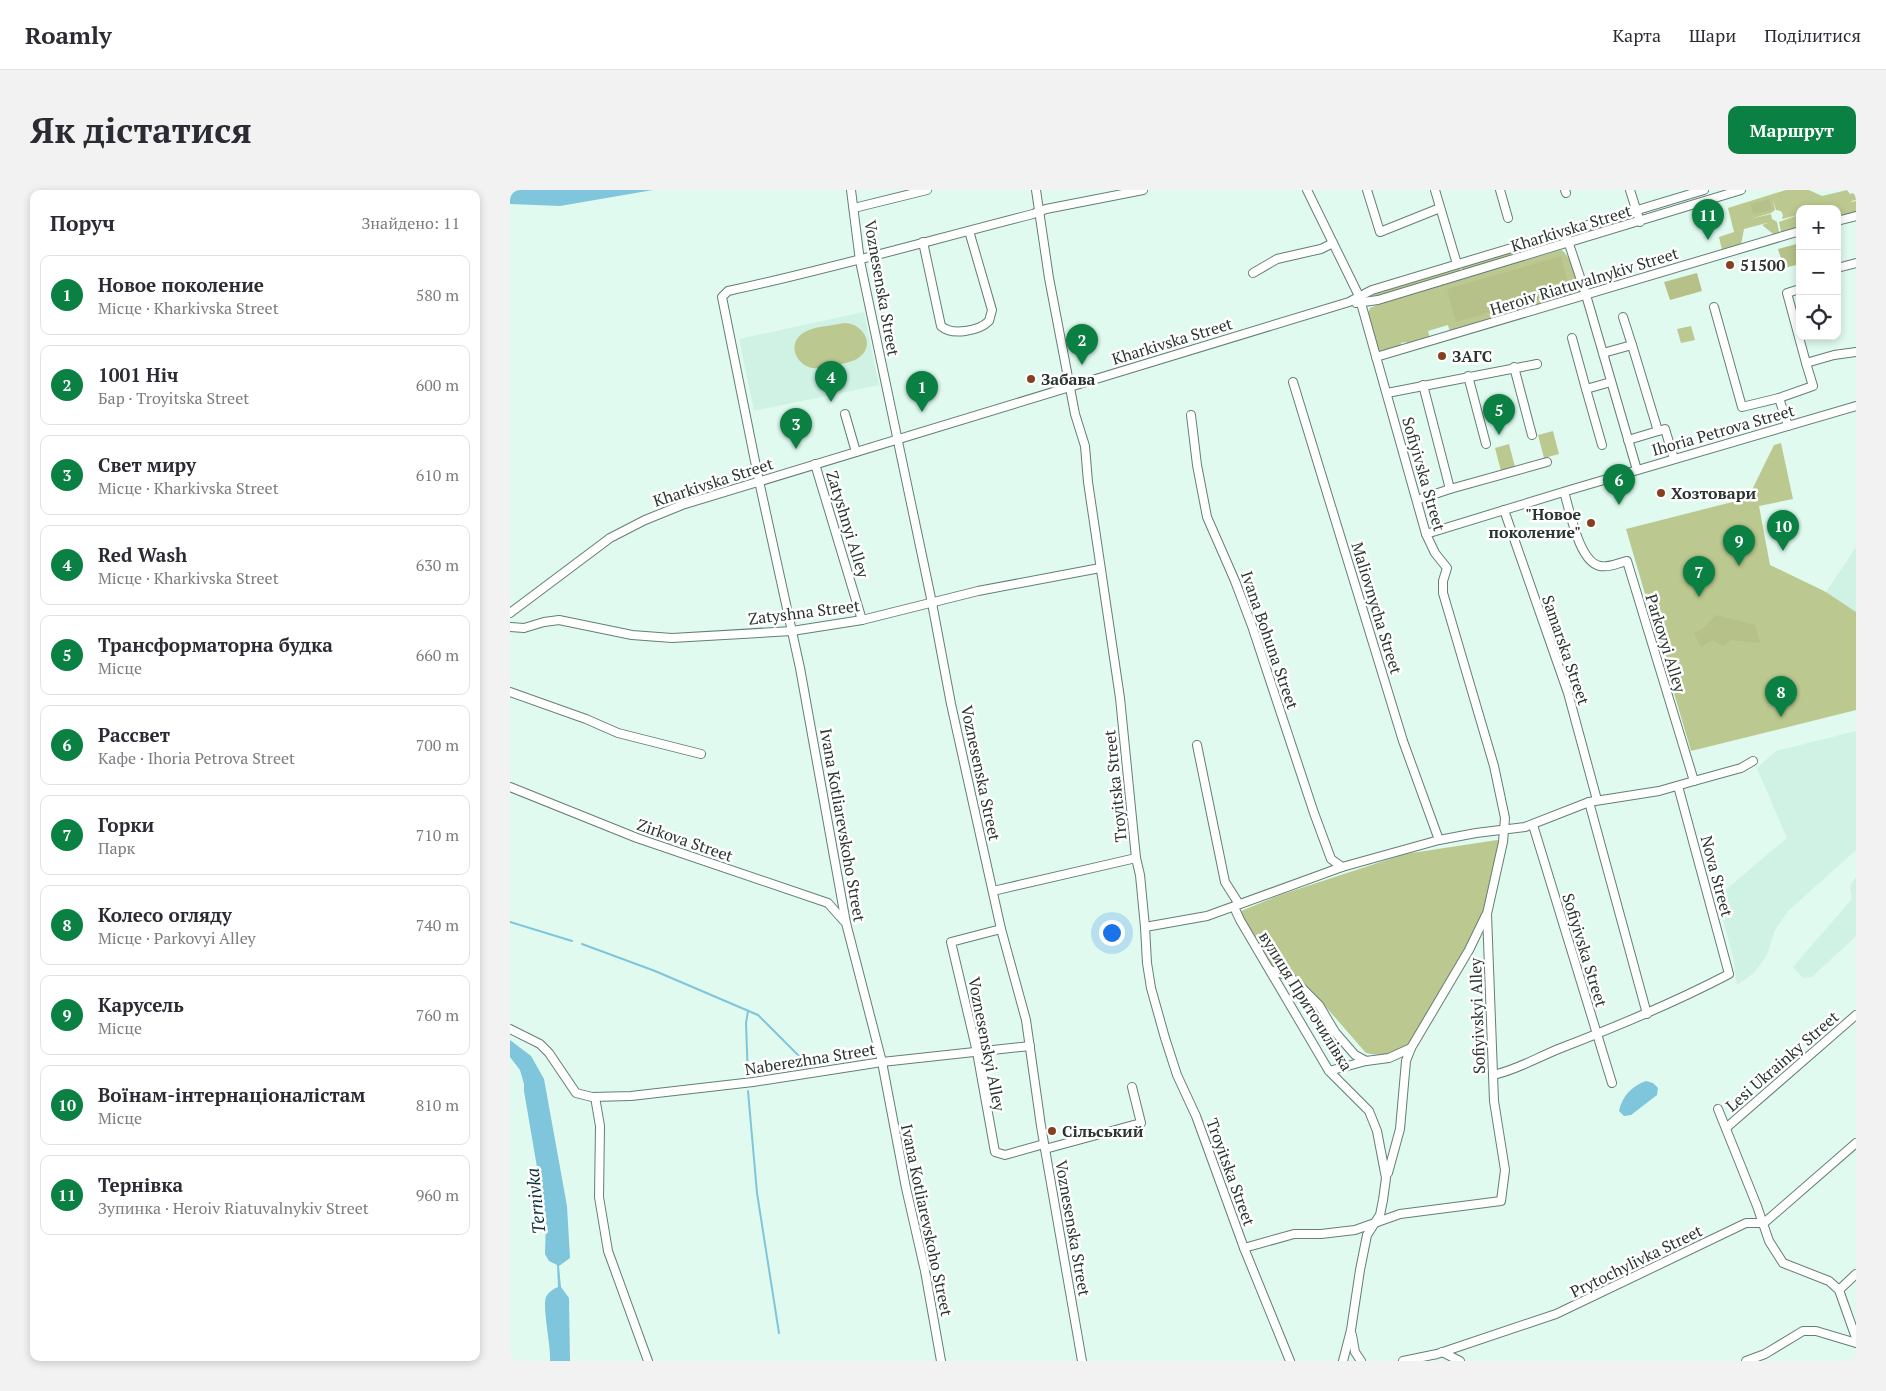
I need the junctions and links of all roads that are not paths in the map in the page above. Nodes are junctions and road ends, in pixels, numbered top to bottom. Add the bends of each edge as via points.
1 (851, 190) edge
2 (926, 190) edge
3 (1036, 190) edge
4 (1143, 190) edge
5 (1307, 190) edge
6 (1367, 190) edge
7 (1435, 190) edge
8 (1500, 190) edge
9 (1630, 190) edge
10 (1704, 190) edge
11 (1741, 190) edge
12 (1678, 198) junction
13 (854, 208) junction
14 (1440, 208) junction
15 (1682, 209) junction
16 (1636, 210) junction
17 (1039, 212) junction
18 (1856, 216) edge
19 (1508, 218) dead end
20 (1841, 220) edge
21 (1640, 222) junction
22 (969, 230) junction
23 (1565, 232) junction
24 (1796, 232) edge
25 (923, 242) junction
26 (1334, 243) junction
27 (1569, 243) junction
28 (860, 261) junction
29 (1856, 263) edge
30 (1457, 264) junction
31 (1841, 267) edge
32 (1253, 273) dead end
33 (1796, 290) edge
34 (1586, 295) junction
35 (1360, 299) junction
36 (1714, 307) dead end
37 (1623, 317) dead end
38 (1572, 338) dead end
39 (1632, 345) junction
40 (1856, 352) edge
41 (1603, 353) junction
42 (1376, 357) junction
43 (1806, 363) junction
44 (1537, 364) dead end
45 (1514, 367) junction
46 (1468, 376) junction
47 (1293, 382) dead end
48 (1611, 382) junction
49 (1423, 385) junction
50 (1071, 386) junction
51 (1586, 389) junction
52 (1387, 393) junction
53 (1779, 398) junction
54 (1856, 406) edge
55 (845, 414) dead end
56 (1191, 415) dead end
57 (1788, 426) junction
58 (1658, 431) junction
59 (1532, 435) dead end
60 (898, 439) junction
61 (1628, 440) junction
62 (1486, 444) dead end
63 (1602, 445) dead end
64 (856, 452) junction
65 (1674, 459) junction
66 (1547, 462) dead end
67 (815, 464) junction
68 (1637, 470) junction
69 (759, 481) junction
70 (1450, 489) junction
71 (1564, 492) junction
72 (1417, 500) junction
73 (1504, 510) junction
74 (1426, 534) junction
75 (1100, 568) junction
76 (932, 603) junction
77 (510, 612) edge
78 (862, 620) junction
79 (510, 626) edge
80 (792, 631) junction
81 (510, 692) edge
82 (1197, 745) dead end
83 (702, 754) dead end
84 (1753, 761) dead end
85 (1694, 781) junction
86 (1678, 786) junction
87 (510, 787) edge
88 (1593, 801) junction
89 (1533, 825) junction
90 (1505, 830) junction
91 (1439, 840) junction
92 (1136, 858) junction
93 (1342, 867) junction
94 (993, 891) junction
95 (841, 897) junction
96 (828, 903) junction
97 (1237, 905) junction
98 (1487, 914) junction
99 (846, 922) junction
100 (1145, 927) junction
101 (1001, 929) junction
102 (1270, 970) junction
103 (1647, 1014) junction
104 (1855, 1019) edge
105 (510, 1029) edge
106 (1596, 1034) junction
107 (1030, 1046) junction
108 (1411, 1048) junction
109 (977, 1052) junction
110 (1366, 1061) junction
111 (882, 1062) junction
112 (1329, 1071) junction
113 (1493, 1075) junction
114 (1612, 1083) dead end
115 (1132, 1087) dead end
116 (595, 1097) junction
117 (1718, 1109) dead end
118 (1726, 1128) junction
119 (1856, 1143) edge
120 (1045, 1146) junction
121 (1386, 1178) junction
122 (1764, 1223) junction
123 (1373, 1225) junction
124 (1244, 1248) junction
125 (1856, 1274) edge
126 (1839, 1290) junction
127 (1351, 1330) junction
128 (1856, 1338) edge
129 (1856, 1343) edge
130 (1442, 1352) junction
131 (648, 1361) edge
132 (941, 1361) edge
133 (1082, 1361) edge
134 (1290, 1361) edge
135 (1343, 1361) edge
136 (1361, 1361) edge
137 (1403, 1361) edge
138 (1460, 1361) edge
139 (1746, 1361) edge

1 - 13 street, Voznesenska Street
2 - 13 street
3 - 17 street, Troyitska Street
4 - 17 street
5 - 26 street, Sofiyivska Street
6 - 14 street via 1380,232
7 - 14 street
8 - 19 street
9 - 16 street
10 - 12 street, Kharkivska Street
11 - 15 street, Kharkivska Street
12 - 15 street
12 - 16 street, Kharkivska Street
13 - 28 street, Voznesenska Street
14 - 30 street
15 - 21 street, Kharkivska Street
16 - 21 street
16 - 23 street, Kharkivska Street
17 - 22 street
17 - 50 street, Troyitska Street
18 - 20 street
21 - 27 street, Kharkivska Street
22 - 25 street
22 - 25 street via 992,310 989,321 979,327 956,331 941,326
23 - 27 street
23 - 30 street, Kharkivska Street
24 - 34 street, Heroiv Riatuvalnykiv Street
25 - 28 street
26 - 32 street via 1277,259
26 - 35 street, Sofiyivska Street
27 - 34 street
27 - 35 street, Kharkivska Street via 1378,300
28 - 60 street, Voznesenska Street
28 - 69 street, Ivana Kotliarevskoho Street via 724,294 721,301
29 - 31 street
30 - 35 street, Kharkivska Street via 1372,290
33 - 43 street via 1787,292
34 - 41 street
34 - 42 street, Heroiv Riatuvalnykiv Street
35 - 42 street, Sofiyivska Street
35 - 50 street, Kharkivska Street
36 - 53 street via 1742,407
37 - 39 street
38 - 51 street
39 - 41 street
39 - 58 street
40 - 43 street
41 - 48 street
42 - 52 street, Sofiyivska Street
43 - 53 street via 1813,386
44 - 45 street
45 - 46 street
45 - 59 street
46 - 49 street
46 - 62 street
47 - 91 street, Maliovnycha Street via 1403,741
48 - 51 street
48 - 61 street
49 - 52 street
49 - 70 street
50 - 60 street, Kharkivska Street
50 - 75 street, Troyitska Street via 1076,423 1085,446
51 - 63 street
52 - 72 street, Sofiyivska Street
53 - 57 street
54 - 57 street, Ihoria Petrova Street
55 - 64 street
56 - 93 street, Ivana Bohuna Street via 1207,517 1236,581 1331,859
57 - 65 street, Ihoria Petrova Street
58 - 61 street
58 - 65 street via 1665,430
60 - 64 street, Kharkivska Street
60 - 76 street, Voznesenska Street
61 - 68 street
64 - 67 street, Kharkivska Street
65 - 68 street, Ihoria Petrova Street
66 - 70 street
67 - 69 street, Kharkivska Street
67 - 78 street, Zatyshnyi Alley
68 - 71 street, Ihoria Petrova Street
69 - 77 street, Kharkivska Street via 682,505 629,527 594,548
69 - 80 street, Ivana Kotliarevskoho Street
70 - 72 street
71 - 73 street, Ihoria Petrova Street
71 - 85 street, Parkovyi Alley via 1587,559 1603,566 1627,561
72 - 74 street, Sofiyivska Street
73 - 74 street, Ihoria Petrova Street
73 - 88 street, Samarska Street via 1568,693
74 - 90 street, Sofiyivska Street via 1434,553 1447,568 1443,593 1494,766
75 - 76 street, Zatyshna Street
75 - 92 street, Troyitska Street via 1120,698
76 - 78 street, Zatyshna Street
76 - 94 street, Voznesenska Street
78 - 80 street, Zatyshna Street
79 - 80 street, Zatyshna Street via 524,628 559,620 632,635 672,638
80 - 95 street, Ivana Kotliarevskoho Street
81 - 83 street via 618,733
82 - 97 street, вулиця Приточилівка via 1225,882
84 - 85 street via 1741,768
85 - 86 street
86 - 88 street
86 - 103 street, Nova Street via 1729,974
87 - 96 street, Zirkova Street via 636,838
88 - 89 street
88 - 103 street, Samarska Street
89 - 90 street
89 - 106 street, Sofiyivska Street
90 - 91 street
90 - 98 street, Sofiyivskyi Alley
91 - 93 street
92 - 94 street
92 - 100 street, Troyitska Street
93 - 97 street
94 - 101 street, Voznesenska Street
95 - 96 street
95 - 99 street, Ivana Kotliarevskoho Street
96 - 99 street, Zirkova Street
97 - 100 street via 1207,916
97 - 102 street, вулиця Приточилівка via 1240,920
98 - 108 street
98 - 113 street, Sofiyivskyi Alley
99 - 111 street, Ivana Kotliarevskoho Street
100 - 124 street, Troyitska Street via 1148,971 1165,1038
101 - 107 street, Voznesenska Street via 1021,999
101 - 109 street, Voznesenskyi Alley via 951,942
102 - 110 street via 1289,976 1304,990 1319,1005 1345,1044
102 - 112 street, вулиця Приточилівка
103 - 106 street
104 - 118 street, Lesi Ukrainky Street
105 - 116 street, Naberezhna Street via 540,1044 576,1093
106 - 113 street via 1531,1063
106 - 114 street, Sofiyivska Street
107 - 109 street, Naberezhna Street
107 - 120 street, Voznesenska Street
108 - 110 street via 1389,1058
108 - 121 street via 1406,1061 1400,1129
109 - 111 street, Naberezhna Street
109 - 120 street, Voznesenskyi Alley via 995,1152 1005,1155
110 - 112 street
111 - 116 street, Naberezhna Street via 753,1082
111 - 132 street, Ivana Kotliarevskoho Street via 926,1271
112 - 121 street, вулиця Приточилівка via 1371,1114
113 - 123 street, Sofiyivskyi Alley via 1504,1164 1501,1201 1400,1214
115 - 120 street via 1142,1123
116 - 131 street via 600,1126 599,1197 608,1251
117 - 118 street
118 - 122 street
119 - 122 street
120 - 133 street, Voznesenska Street
121 - 123 street, вулиця Приточилівка via 1381,1211
122 - 126 street via 1769,1241 1783,1263 1829,1281
122 - 130 street, Prytochylivka Street via 1746,1223 1556,1314
123 - 124 street via 1321,1234 1294,1234
123 - 127 street, вулиця Приточилівка via 1365,1243
124 - 134 street, Troyitska Street
125 - 126 street
126 - 128 street
127 - 135 street, вулиця Приточилівка
127 - 136 street via 1355,1352
129 - 139 street via 1816,1331 1803,1331
130 - 137 street, Prytochylivka Street
130 - 138 street

